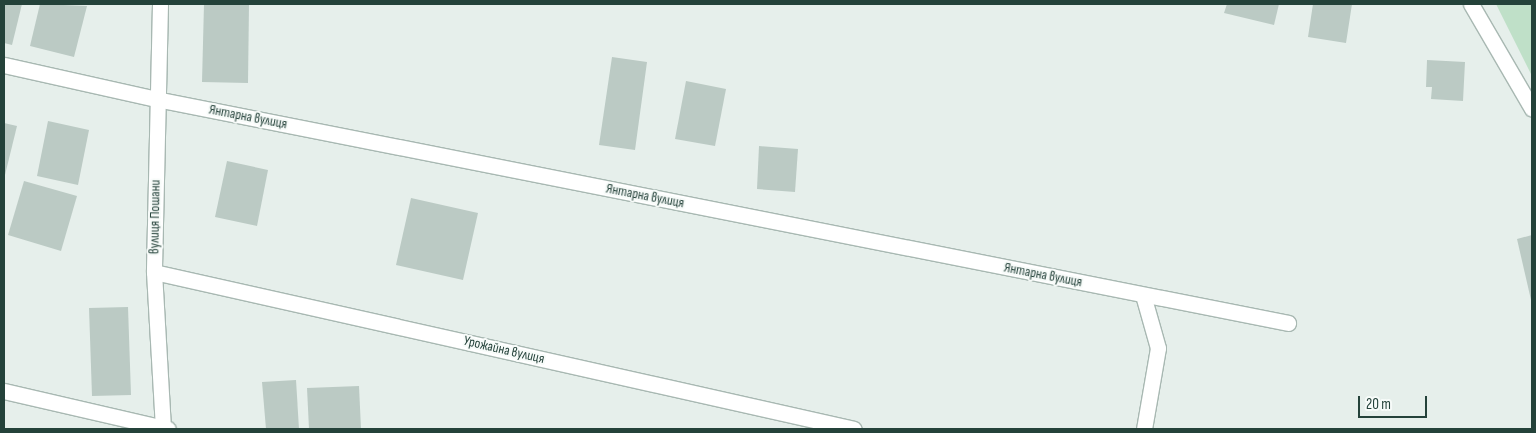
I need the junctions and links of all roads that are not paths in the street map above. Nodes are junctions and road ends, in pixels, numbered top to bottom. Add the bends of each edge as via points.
1 (160, 4) edge
2 (1471, 4) edge
3 (4, 65) edge
4 (156, 99) junction
5 (1532, 109) edge
6 (154, 272) junction
7 (1143, 295) junction
8 (1288, 323) dead end
9 (4, 391) edge
10 (165, 429) edge
11 (854, 429) edge
12 (1144, 429) edge

1 - 4 street, вулиця Пошани
2 - 5 street
3 - 4 street, Янтарна вулиця
4 - 6 street, вулиця Пошани
4 - 7 street, Янтарна вулиця
6 - 10 street, вулиця Пошани
6 - 11 street, Урожайна вулиця
7 - 8 street, Янтарна вулиця
7 - 12 street via 1158,348
9 - 10 street

